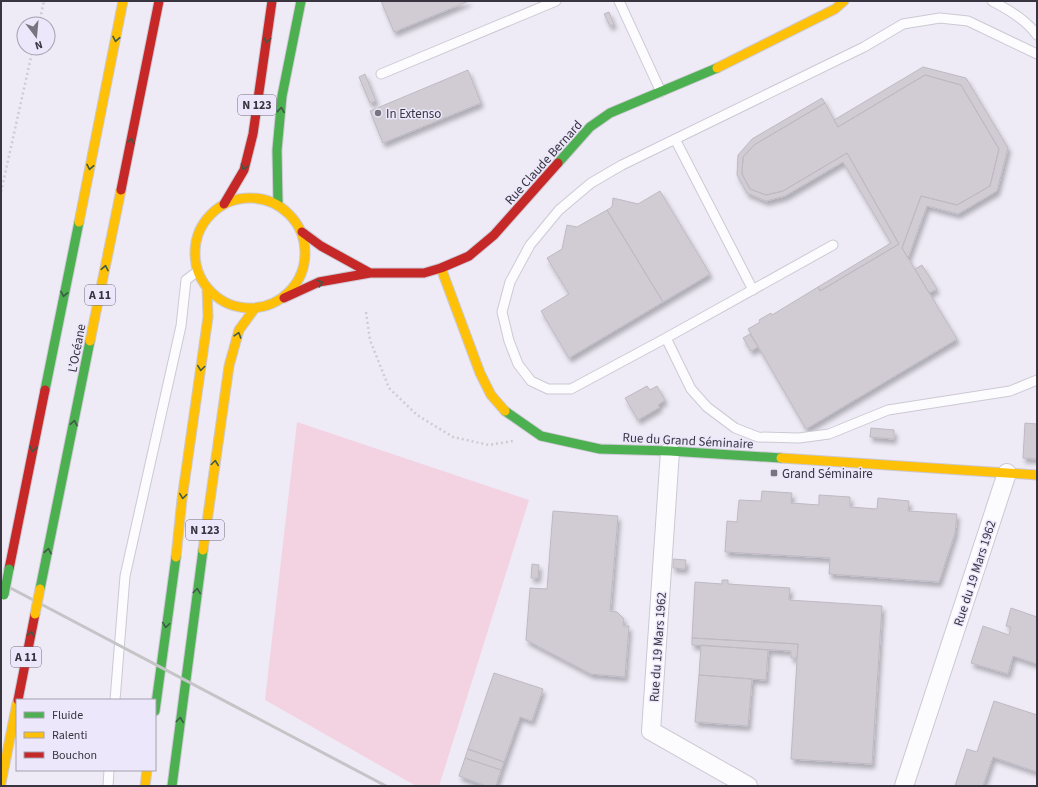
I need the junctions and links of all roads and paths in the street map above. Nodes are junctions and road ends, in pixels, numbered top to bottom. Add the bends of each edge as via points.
1 (44, 1) edge
2 (123, 1) edge
3 (159, 1) edge
4 (272, 1) edge
5 (301, 1) edge
6 (556, 1) edge
7 (619, 1) edge
8 (844, 1) edge
9 (992, 1) edge
10 (41, 16) edge
11 (1037, 35) edge
12 (1037, 54) edge
13 (31, 56) edge
14 (381, 74) dead end
15 (661, 92) junction
16 (675, 139) junction
17 (1, 192) edge
18 (224, 204) junction
19 (278, 204) junction
20 (302, 232) junction
21 (833, 245) dead end
22 (441, 268) junction
23 (198, 271) junction
24 (370, 273) junction
25 (207, 287) junction
26 (753, 290) junction
27 (284, 298) junction
28 (255, 308) junction
29 (366, 312) dead end
30 (666, 338) junction
31 (1037, 380) edge
32 (542, 436) junction
33 (670, 451) junction
34 (1007, 474) junction
35 (1037, 475) edge
36 (3, 598) dead end
37 (18, 699) edge
38 (115, 699) edge
39 (156, 704) edge
40 (16, 708) edge
41 (109, 771) edge
42 (147, 771) edge
43 (1, 782) edge
44 (108, 786) edge
45 (144, 786) edge
46 (172, 786) edge
47 (748, 786) edge
48 (904, 786) edge

1 - 10 path
2 -> 36 main road, L’Océane / A 11, bridge
37 -> 3 main road, L’Océane / A 11, bridge
4 -> 18 main road, N 123 via 251,141 244,170
19 -> 5 main road, N 123 via 277,150 282,96
6 - 14 lane
7 - 15 lane
8 - 15 main road, Rue Claude Bernard via 835,10 711,71
9 - 11 lane via 1012,12
12 - 16 lane via 968,21 940,18 903,24 857,50
13 - 17 path
15 - 22 main road, Rue Claude Bernard via 610,113 590,127 494,235 469,256
16 - 26 lane
16 - 30 lane via 591,183 559,210 530,245 510,282 502,312 518,364 531,381 548,389 571,389
18 - 19 main road, N 123 via 242,198 260,198
18 - 23 main road, N 123 via 210,215 199,230 194,248 195,266
19 - 20 main road, N 123 via 292,216
20 - 24 main road, Rue Claude Bernard via 321,246
20 - 27 main road, N 123 via 306,250 304,268 296,285
21 - 26 lane
22 - 24 main road, Rue Claude Bernard via 424,273
22 - 32 main road, Rue du Grand Séminaire via 480,373 491,395 506,412
23 - 25 main road, N 123
23 - 38 lane via 186,280 181,326 125,576
27 -> 24 main road, Rue Claude Bernard via 319,282
25 - 28 main road, N 123 via 215,297 231,306
25 -> 39 main road, N 123 via 208,317
26 - 30 lane
27 - 28 main road, N 123 via 267,306
46 -> 28 main road, N 123 via 229,366 239,330
29 - 32 path via 370,340 389,388 417,415 454,437 489,445
30 - 31 lane via 691,389 707,407 735,428 758,437 799,438 829,434 888,410 1010,391
32 - 33 main road, Rue du Grand Séminaire via 600,449
33 - 34 main road, Rue du Grand Séminaire
33 - 47 street, Rue du 19 Mars 1962 via 651,731
34 - 35 main road, Rue du Grand Séminaire
34 - 48 street, Rue du 19 Mars 1962
40 - 43 main road
41 - 44 lane
42 - 45 main road

